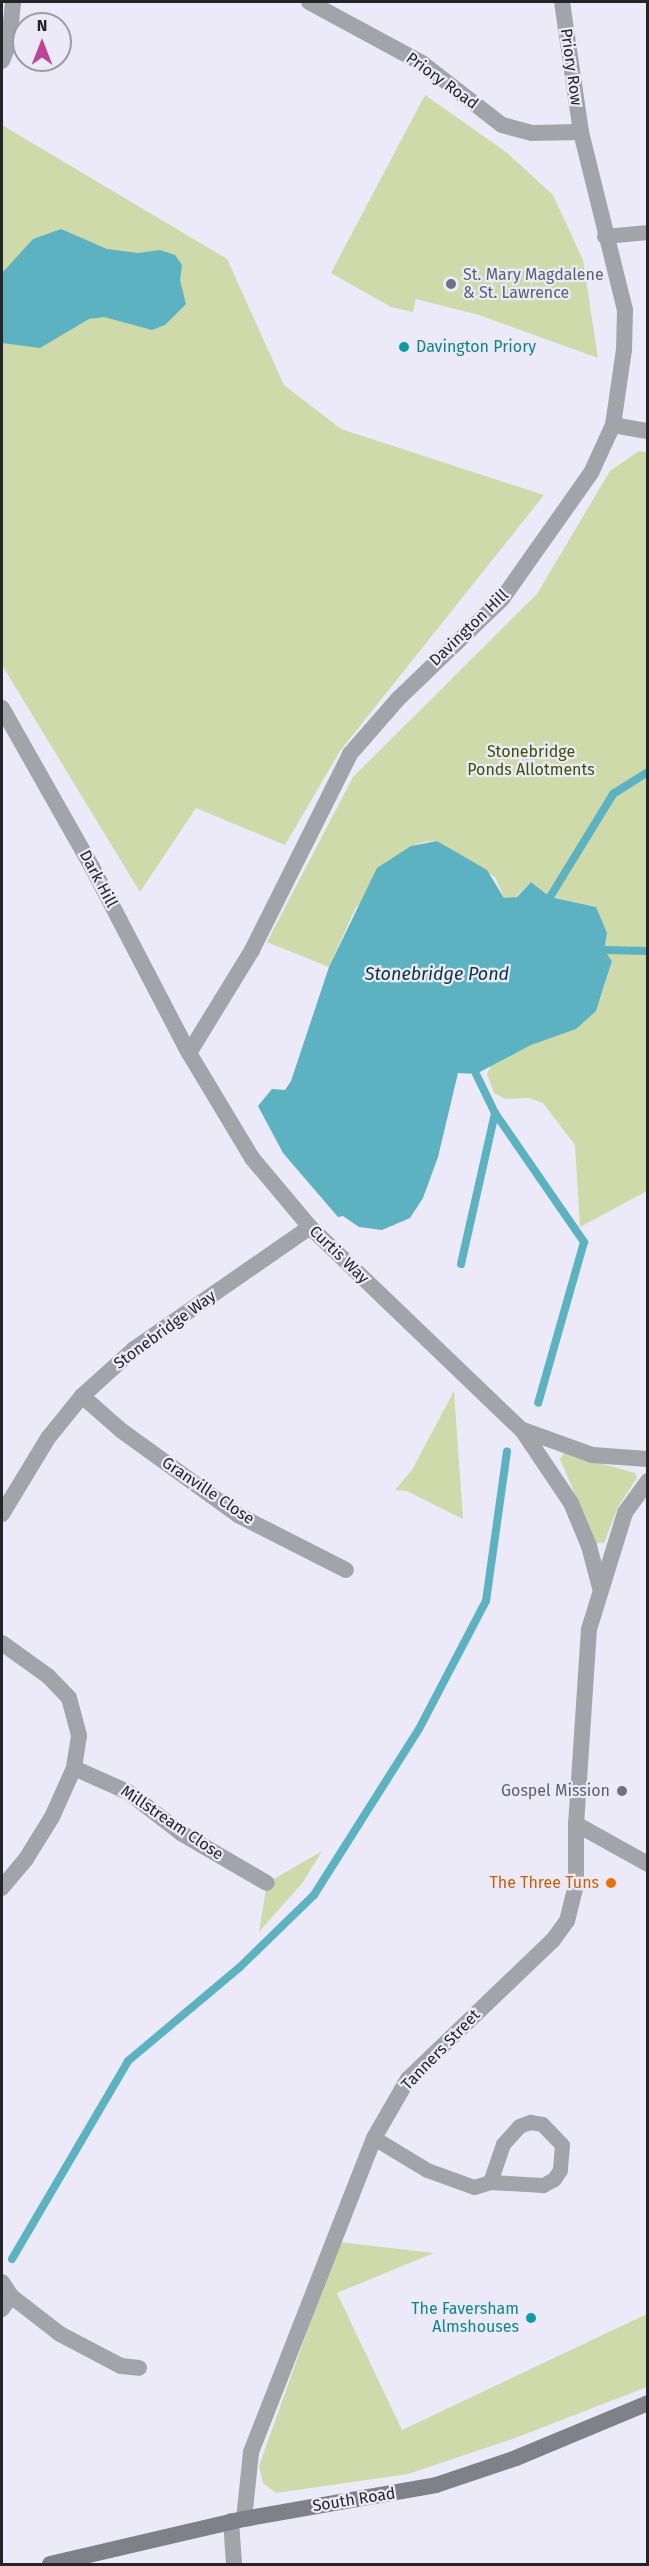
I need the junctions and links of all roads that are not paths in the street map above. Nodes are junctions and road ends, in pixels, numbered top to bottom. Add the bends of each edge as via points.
1 (13, 2) edge
2 (309, 2) edge
3 (562, 2) edge
4 (2, 61) edge
5 (581, 132) junction
6 (648, 232) edge
7 (604, 236) junction
8 (613, 424) junction
9 (648, 431) edge
10 (2, 708) edge
11 (189, 1053) junction
12 (310, 1227) junction
13 (82, 1396) junction
14 (522, 1430) junction
15 (648, 1459) edge
16 (648, 1481) edge
17 (2, 1514) edge
18 (346, 1570) dead end
19 (600, 1588) junction
20 (2, 1643) edge
21 (74, 1768) junction
22 (576, 1824) junction
23 (648, 1864) edge
24 (267, 1883) dead end
25 (2, 1888) edge
26 (374, 2138) junction
27 (490, 2182) junction
28 (5, 2296) edge
29 (139, 2368) dead end
30 (648, 2403) edge
31 (238, 2520) junction
32 (50, 2565) edge
33 (234, 2565) edge

1 - 4 street via 9,43
2 - 5 street, Priory Road via 422,63 502,125 532,134
3 - 5 street, Priory Row
5 - 7 street, Davington Hill
6 - 7 lane
7 - 8 street, Davington Hill via 625,310 624,350
8 - 9 street
8 - 11 street, Davington Hill via 591,473 502,599 398,699 350,754 252,950
10 - 11 street, Dark Hill via 92,867
11 - 12 street, Curtis Way via 252,1158
12 - 13 street, Stonebridge Way via 134,1349
12 - 14 street, Curtis Way
13 - 17 street, Stonebridge Way via 48,1438
13 - 18 street, Granville Close via 122,1431 238,1515
14 - 15 street via 592,1455
14 - 19 street via 571,1503 589,1546
16 - 19 street, Tanners Street via 625,1513
19 - 22 street, Tanners Street via 589,1629
20 - 21 street via 48,1676 69,1698 79,1736
21 - 24 street, Millstream Close via 128,1792 181,1833
21 - 25 street via 46,1825
22 - 23 street
22 - 26 street, Tanners Street via 576,1886 567,1921 553,1940 408,2079
26 - 27 lane via 453,2181 474,2187
26 - 31 street, Tanners Street via 251,2452
27 - 27 lane via 503,2144 519,2126 530,2122 542,2124 562,2145 560,2170 543,2185
28 - 29 street via 60,2334 121,2366
30 - 31 main road, South Road via 516,2458 436,2485
31 - 32 main road, South Road
31 - 33 street, Tanners Street

